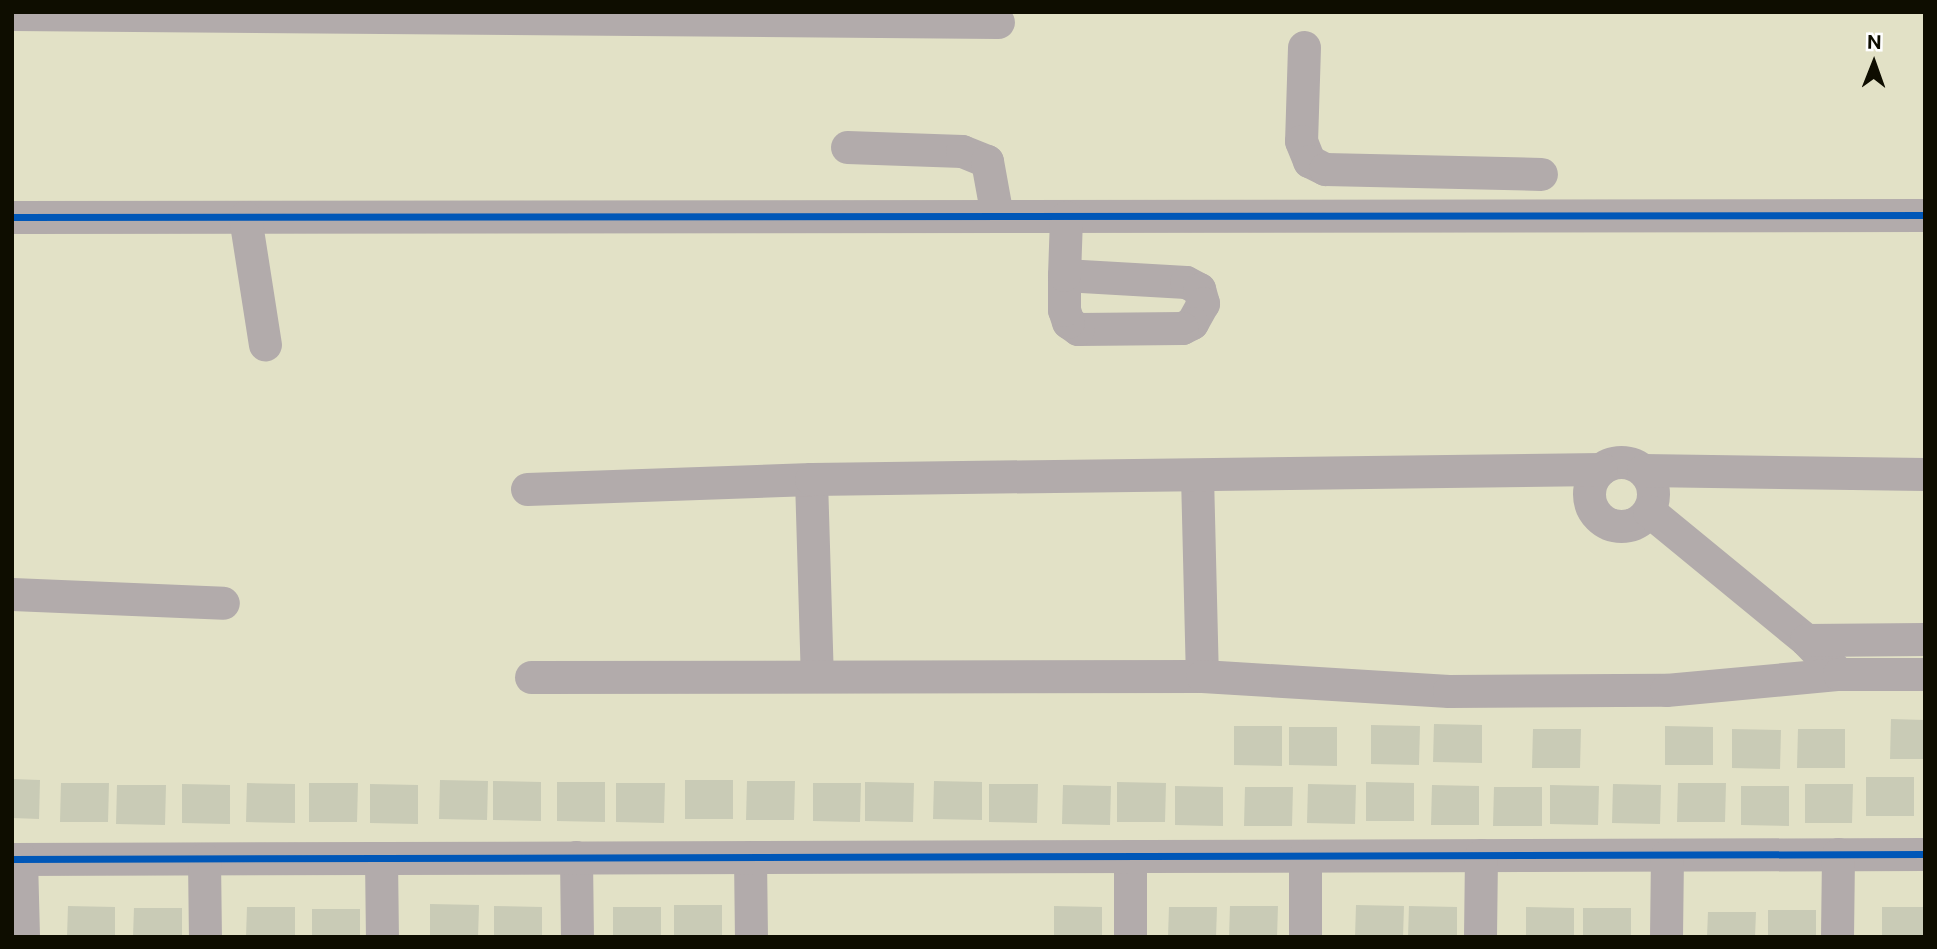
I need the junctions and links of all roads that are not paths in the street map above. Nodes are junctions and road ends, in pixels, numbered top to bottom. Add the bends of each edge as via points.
1 (12, 14) edge
2 (998, 22) dead end
3 (1304, 47) dead end
4 (847, 148) dead end
5 (1325, 169) junction
6 (1925, 215) edge
7 (998, 216) junction
8 (1066, 216) junction
9 (1329, 216) junction
10 (1521, 216) junction
11 (12, 217) edge
12 (245, 217) junction
13 (1065, 275) dead end
14 (265, 344) dead end
15 (1601, 469) junction
16 (1643, 470) junction
17 (1925, 474) edge
18 (1198, 475) junction
19 (811, 479) junction
20 (527, 489) dead end
21 (1649, 511) junction
22 (12, 594) edge
23 (223, 603) dead end
24 (1925, 639) edge
25 (1806, 640) junction
26 (1839, 674) junction
27 (1925, 674) edge
28 (817, 676) junction
29 (1202, 676) junction
30 (531, 677) dead end
31 (1838, 854) junction
32 (1925, 854) edge
33 (1667, 855) junction
34 (1129, 856) junction
35 (1305, 856) junction
36 (1481, 856) junction
37 (576, 857) junction
38 (750, 857) junction
39 (381, 858) junction
40 (17, 859) edge
41 (204, 859) junction
42 (23, 937) edge
43 (205, 937) edge
44 (382, 937) edge
45 (577, 937) edge
46 (751, 937) edge
47 (1130, 937) edge
48 (1305, 937) edge
49 (1480, 937) edge
50 (1666, 937) edge
51 (1837, 937) edge

1 - 2 street
3 - 5 street via 1301,141 1309,162
4 - 7 street via 962,151 987,161
5 - 9 street
5 - 10 street via 1529,174
6 - 10 street
7 - 8 street
7 - 12 street
8 - 9 street
8 - 13 street
9 - 10 street
11 - 12 street
12 - 14 street
15 - 16 street via 1622,462
15 - 18 street
15 - 21 street via 1589,498 1600,518 1620,526 1632,524
16 - 17 street
16 - 21 street via 1653,489
18 - 19 street
18 - 29 street
19 - 20 street
19 - 28 street
21 - 25 street
22 - 23 street
24 - 25 street
25 - 26 street
26 - 27 street
26 - 29 street via 1666,690 1503,691
28 - 29 street
28 - 30 street
31 - 32 street
31 - 33 street
31 - 51 street
33 - 36 street
33 - 50 street
34 - 35 street
34 - 38 street
34 - 47 street
35 - 36 street
35 - 48 street
36 - 49 street
37 - 38 street
37 - 39 street
37 - 45 street
38 - 46 street
39 - 41 street
39 - 44 street
40 - 41 street
40 - 42 street
41 - 43 street

